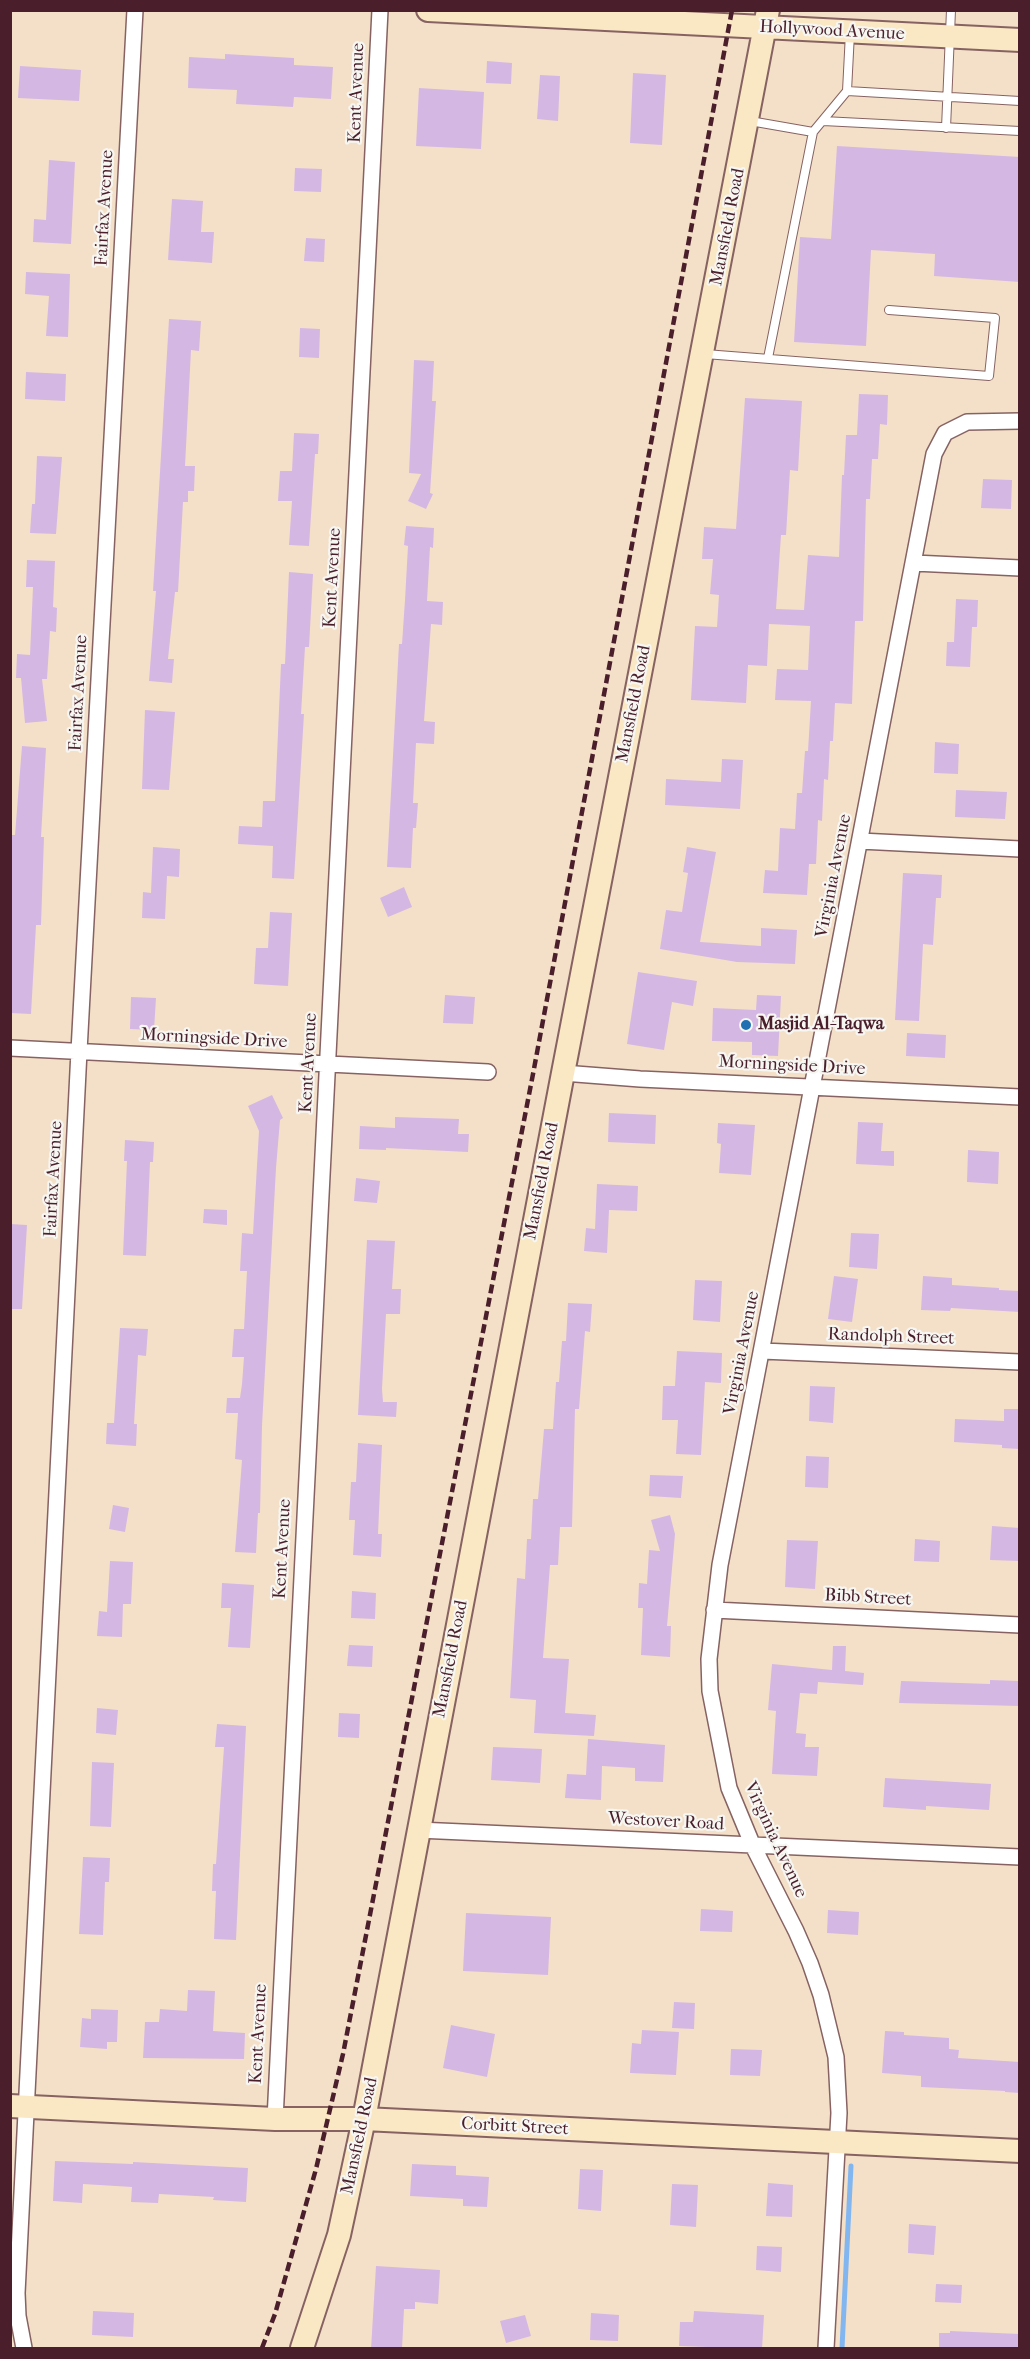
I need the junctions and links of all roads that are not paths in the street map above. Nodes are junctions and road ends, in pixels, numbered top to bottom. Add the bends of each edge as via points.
1 (135, 10) edge
2 (380, 10) edge
3 (428, 10) edge
4 (951, 10) edge
5 (491, 12) edge
6 (646, 16) edge
7 (767, 19) edge
8 (850, 31) junction
9 (949, 36) junction
10 (1020, 40) edge
11 (847, 91) junction
12 (948, 97) junction
13 (1020, 101) edge
14 (748, 121) junction
15 (823, 121) junction
16 (946, 128) junction
17 (1020, 131) edge
18 (813, 132) junction
19 (889, 310) dead end
20 (704, 354) junction
21 (768, 358) junction
22 (1020, 421) edge
23 (914, 563) junction
24 (1020, 568) edge
25 (860, 841) junction
26 (1020, 849) edge
27 (10, 1048) edge
28 (79, 1051) junction
29 (328, 1064) junction
30 (488, 1072) dead end
31 (563, 1072) junction
32 (814, 1087) junction
33 (1020, 1097) edge
34 (762, 1351) junction
35 (1020, 1362) edge
36 (714, 1610) junction
37 (1020, 1625) edge
38 (418, 1830) junction
39 (753, 1845) junction
40 (1020, 1857) edge
41 (18, 2106) edge
42 (275, 2119) junction
43 (364, 2120) junction
44 (837, 2142) junction
45 (1020, 2151) edge
46 (24, 2349) edge
47 (302, 2349) edge
48 (826, 2349) edge

1 - 28 street, Fairfax Avenue
2 - 29 street, Kent Avenue
3 - 5 main road, Hollywood Avenue
4 - 9 lane
5 - 6 main road, Hollywood Avenue
6 - 7 main road, Hollywood Avenue
7 - 8 main road, Hollywood Avenue
7 - 14 main road, Mansfield Road
8 - 9 main road, Hollywood Avenue
8 - 11 lane
9 - 10 main road, Hollywood Avenue
9 - 12 lane
11 - 12 lane
11 - 15 lane
12 - 13 lane
12 - 16 lane
14 - 18 lane
14 - 20 main road, Mansfield Road
15 - 16 lane
15 - 18 lane
16 - 17 lane
18 - 21 lane
19 - 21 lane via 995,318 989,376
20 - 21 lane
20 - 31 main road, Mansfield Road
22 - 23 street, Virginia Avenue via 967,422 953,428 940,441 934,454
23 - 24 street
23 - 25 street, Virginia Avenue
25 - 26 street
25 - 32 street, Virginia Avenue
27 - 28 street, Morningside Drive
28 - 29 street, Morningside Drive
28 - 41 street, Fairfax Avenue
29 - 30 street, Morningside Drive
29 - 42 street, Kent Avenue
31 - 32 street, Morningside Drive
31 - 38 main road, Mansfield Road
32 - 33 street, Morningside Drive
32 - 34 street, Virginia Avenue
34 - 35 street, Randolph Street
34 - 36 street, Virginia Avenue
36 - 37 street, Bibb Street
36 - 39 street, Virginia Avenue via 709,1659 716,1730 731,1797
38 - 39 street, Westover Road
38 - 43 main road, Mansfield Road
39 - 40 street, Westover Road
39 - 44 street, Virginia Avenue via 796,1931 821,1995 836,2057
41 - 42 main road, Corbitt Street
41 - 46 street, Fairfax Avenue via 17,2293
42 - 43 main road, Corbitt Street
43 - 44 main road, Corbitt Street
43 - 47 main road, Mansfield Road via 339,2235
44 - 45 main road, Corbitt Street
44 - 48 street, Virginia Avenue

